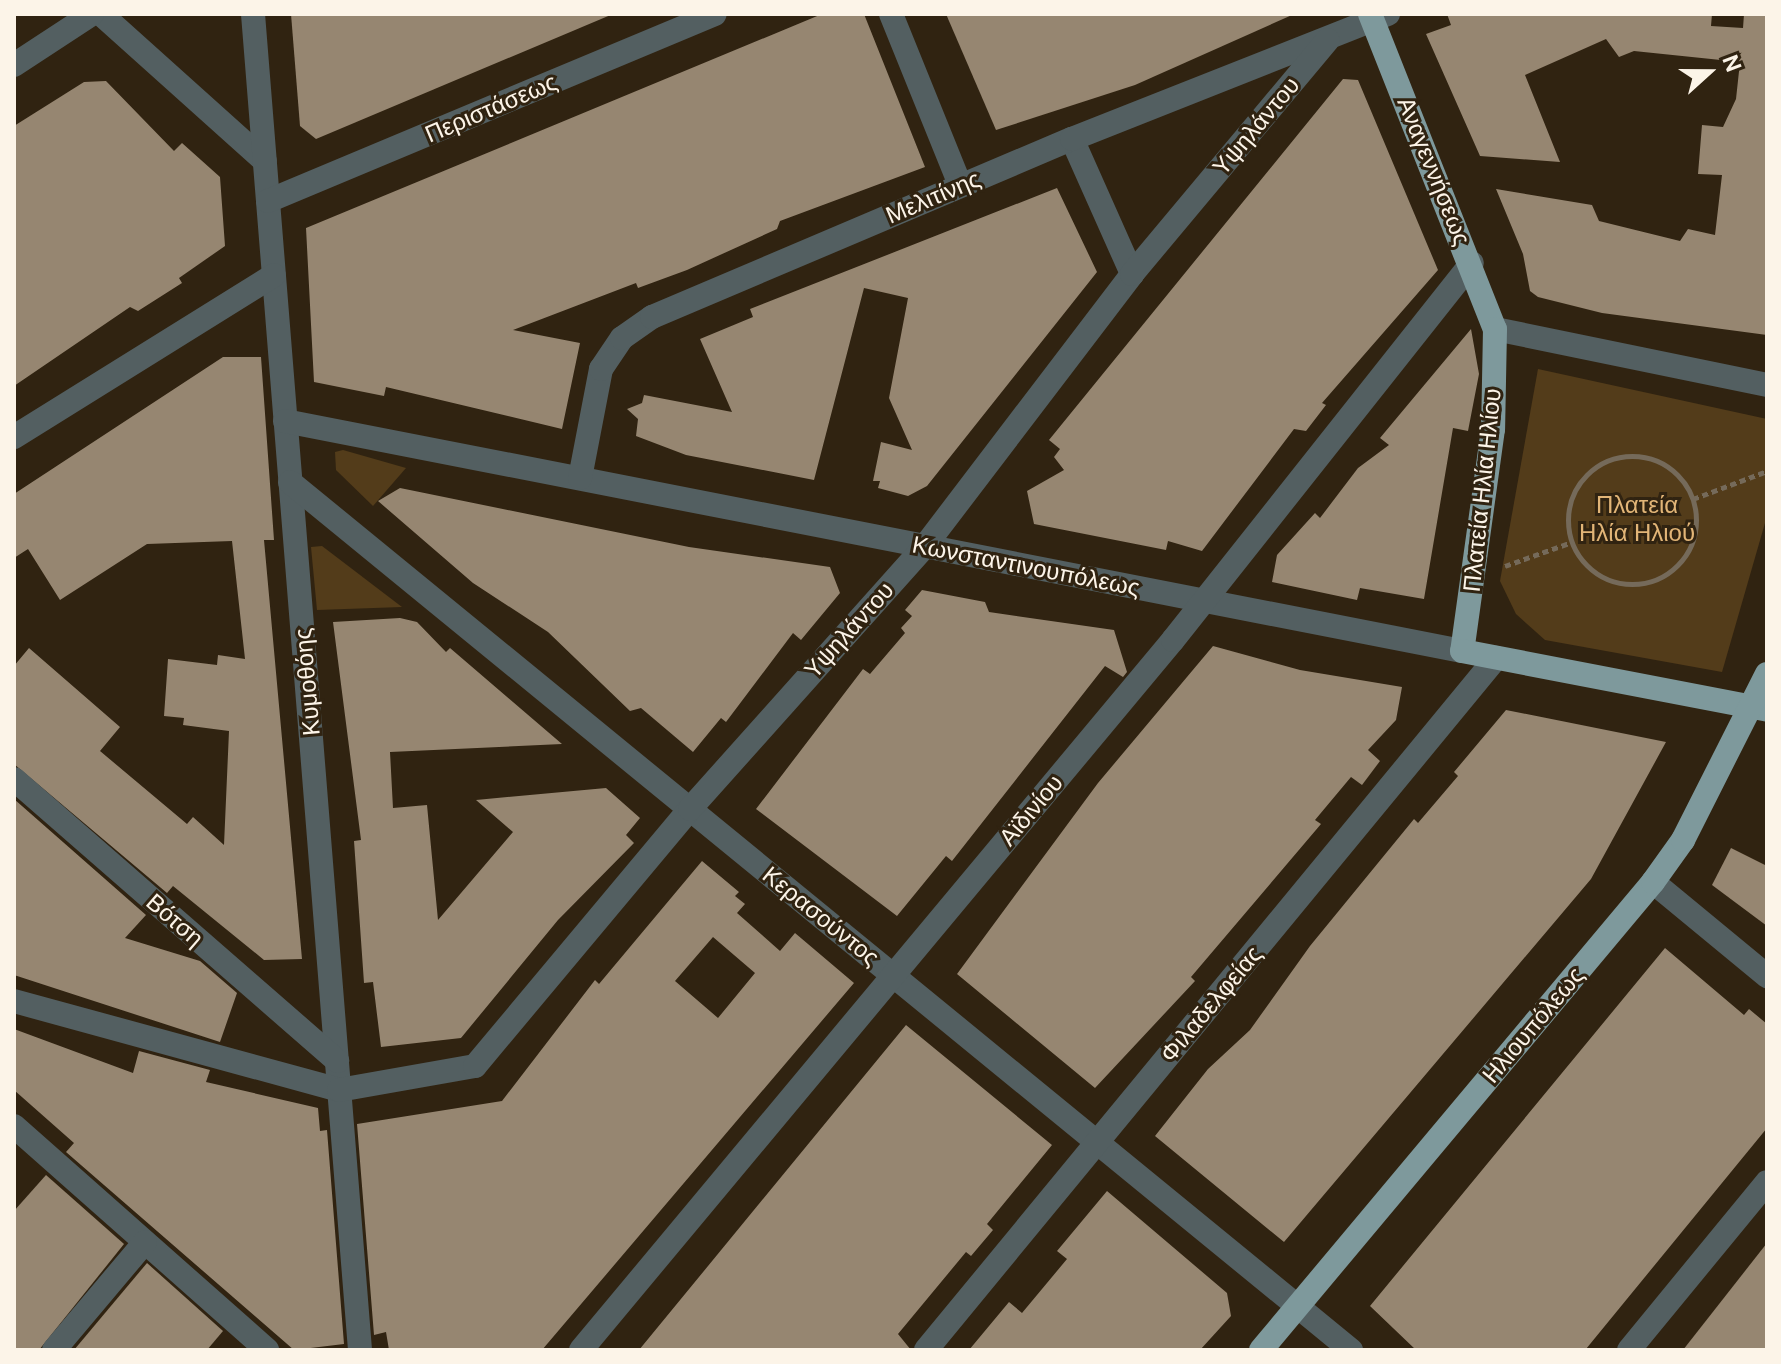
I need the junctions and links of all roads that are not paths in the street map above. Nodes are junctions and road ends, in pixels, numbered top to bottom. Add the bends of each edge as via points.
1 (92, 14) edge
2 (101, 14) edge
3 (253, 14) edge
4 (714, 14) edge
5 (891, 14) edge
6 (1377, 16) edge
7 (1328, 40) junction
8 (14, 65) edge
9 (1072, 139) junction
10 (265, 161) junction
11 (960, 185) junction
12 (268, 201) junction
13 (1472, 263) junction
14 (1132, 274) junction
15 (274, 275) junction
16 (1495, 329) junction
17 (1767, 385) edge
18 (285, 421) junction
19 (14, 437) edge
20 (580, 478) junction
21 (290, 482) junction
22 (925, 546) junction
23 (1204, 601) junction
24 (1462, 651) junction
25 (1496, 658) junction
26 (1767, 674) edge
27 (1759, 709) edge
28 (14, 779) edge
29 (690, 809) junction
30 (1653, 882) junction
31 (894, 975) junction
32 (1767, 976) edge
33 (14, 1001) edge
34 (337, 1061) junction
35 (339, 1090) junction
36 (14, 1126) edge
37 (1097, 1142) junction
38 (1767, 1182) edge
39 (145, 1242) junction
40 (1298, 1306) junction
41 (54, 1350) edge
42 (267, 1350) edge
43 (360, 1350) edge
44 (581, 1350) edge
45 (926, 1350) edge
46 (1261, 1350) edge
47 (1351, 1350) edge
48 (1629, 1350) edge

1 - 8 street
2 - 10 street
3 - 10 street, Κυμοθόης
4 - 12 street, Περιστάσεως
5 - 11 street
6 - 7 street, Μελιτίνης
6 - 13 main road, Αναγεννήσεως
7 - 9 street, Μελιτίνης
7 - 14 street, Υψηλάντου
9 - 11 street, Μελιτίνης
9 - 14 street
10 - 12 street, Κυμοθόης
11 - 20 street, Μελιτίνης via 652,317 622,338 601,369
12 - 15 street, Κυμοθόης
13 - 16 main road, Αναγεννήσεως
13 - 23 street, Αϊδινίου
14 - 22 street, Υψηλάντου
15 - 18 street, Κυμοθόης
15 - 19 street
16 - 17 street
16 - 24 main road, Πλατεία Ηλία Ηλίου via 1493,429
18 - 20 street, Κωνσταντινουπόλεως
18 - 21 street, Κυμοθόης
20 - 22 street, Κωνσταντινουπόλεως
21 - 29 street, Κερασούντος
21 - 34 street, Κυμοθόης
22 - 23 street, Κωνσταντινουπόλεως
22 - 29 street, Υψηλάντου
23 - 24 street, Κωνσταντινουπόλεως
23 - 31 street, Αϊδινίου
24 - 25 main road, Κωνσταντινουπόλεως
25 - 27 main road, Κωνσταντινουπόλεως
25 - 37 street, Φιλαδελφείας
26 - 27 main road, Ηλιουπόλεως
27 - 30 main road, Ηλιουπόλεως
28 - 34 street, Βότση
29 - 31 street, Κερασούντος
29 - 35 street, Υψηλάντου via 475,1066
30 - 32 street
30 - 40 main road, Ηλιουπόλεως
31 - 37 street, Κερασούντος
31 - 44 street, Αϊδινίου
33 - 35 street
34 - 35 street, Κυμοθόης
35 - 43 street, Κυμοθόης
36 - 39 street
37 - 40 street, Κερασούντος
37 - 45 street, Φιλαδελφείας
38 - 48 street
39 - 41 street
39 - 42 street
40 - 46 main road, Ηλιουπόλεως
40 - 47 street, Κερασούντος

